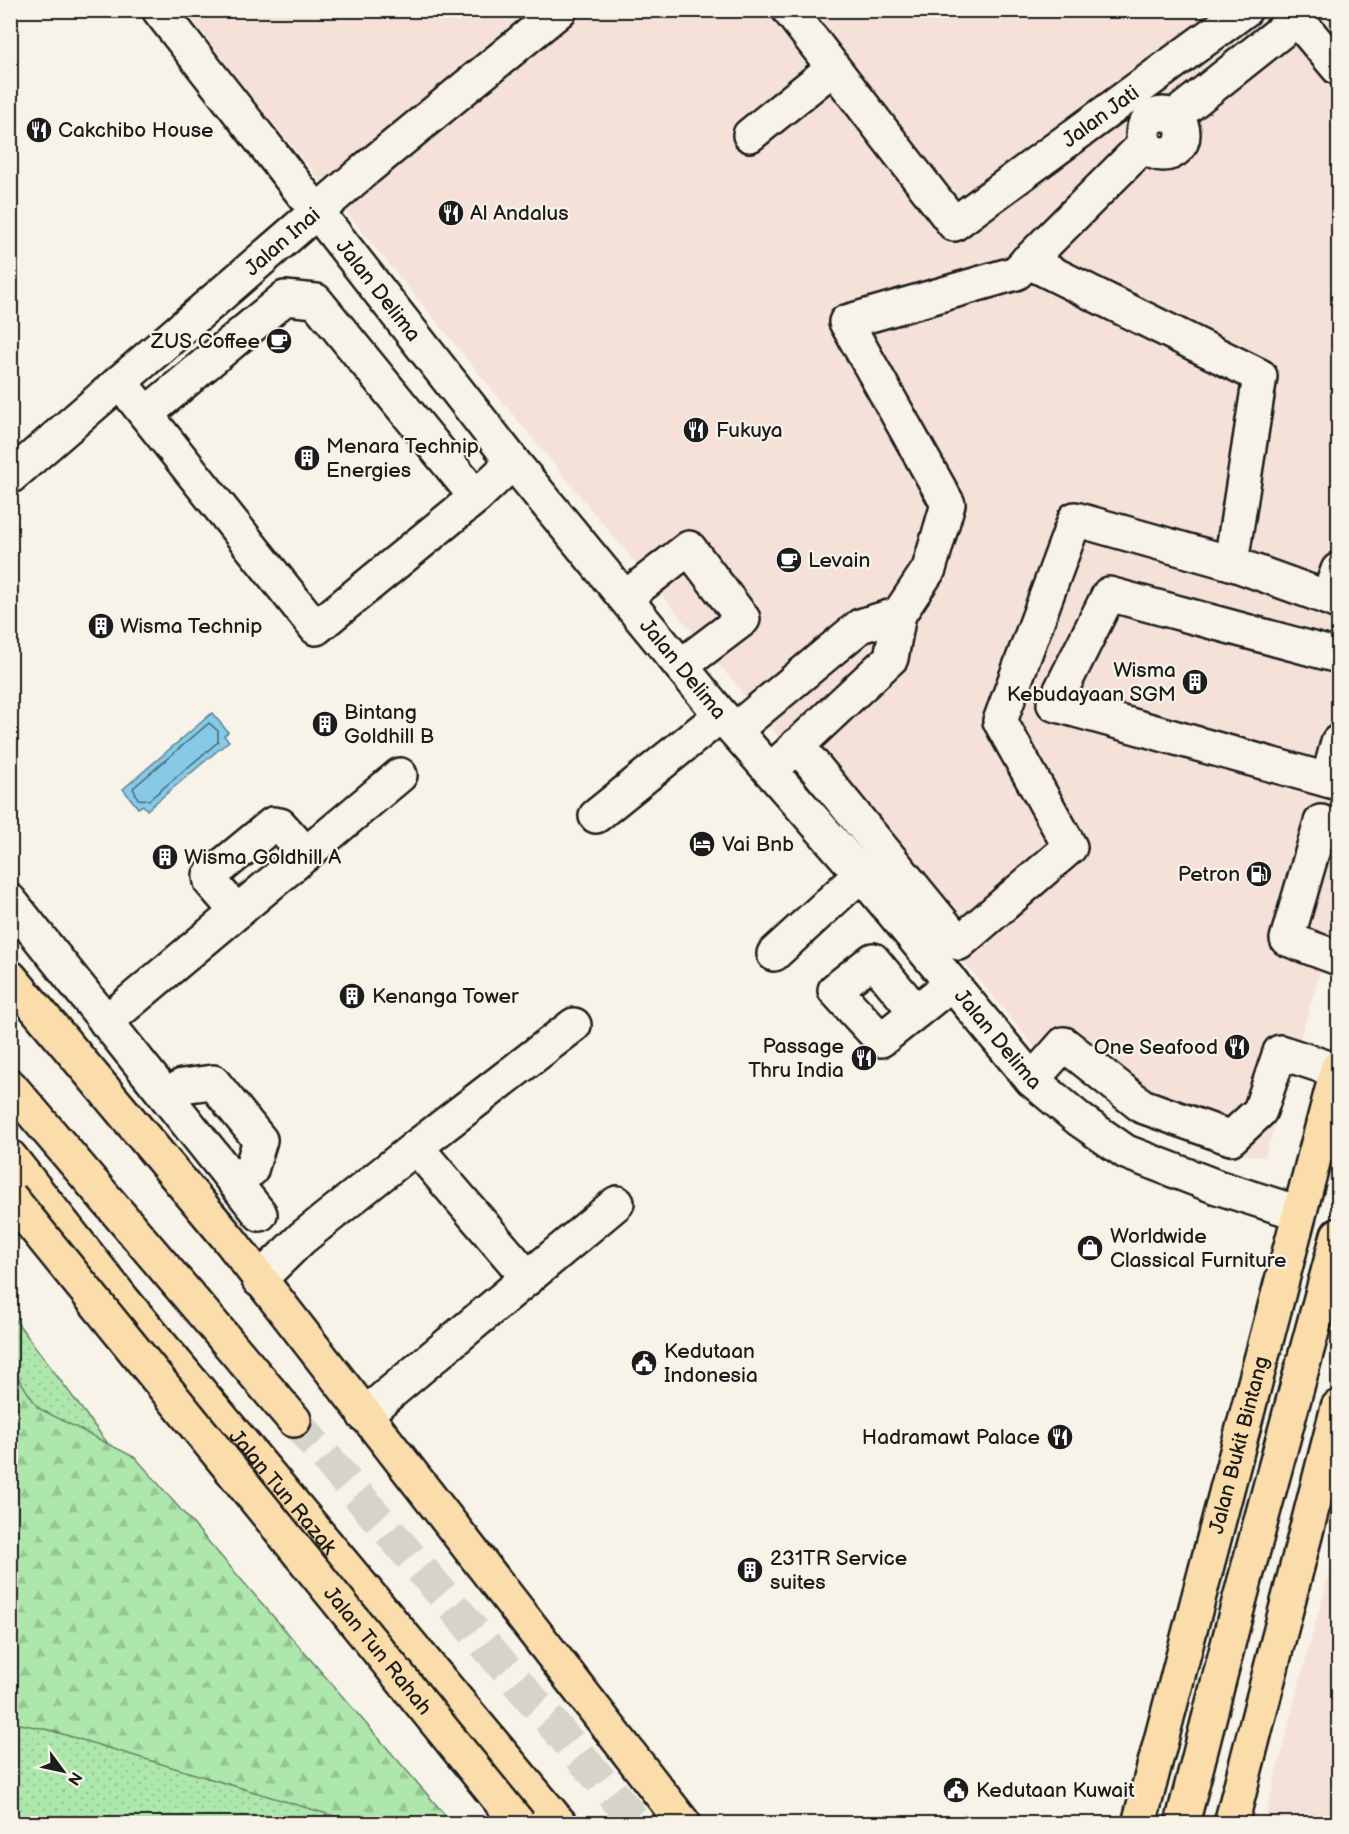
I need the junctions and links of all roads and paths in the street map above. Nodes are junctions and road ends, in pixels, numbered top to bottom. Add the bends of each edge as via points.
1 (159, 10) edge
2 (560, 10) edge
3 (789, 10) edge
4 (1245, 10) edge
5 (833, 68) junction
6 (1338, 68) edge
7 (750, 135) dead end
8 (315, 212) junction
9 (1027, 261) junction
10 (120, 382) junction
11 (146, 414) junction
12 (513, 462) junction
13 (10, 477) edge
14 (476, 497) junction
15 (1231, 563) junction
16 (1335, 590) edge
17 (626, 597) junction
18 (898, 614) junction
19 (861, 626) junction
20 (1338, 657) edge
21 (891, 658) junction
22 (681, 666) junction
23 (728, 723) junction
24 (1338, 742) edge
25 (797, 745) junction
26 (770, 771) junction
27 (400, 775) dead end
28 (1333, 781) edge
29 (596, 816) dead end
30 (1338, 827) edge
31 (306, 854) junction
32 (861, 874) junction
33 (10, 901) edge
34 (237, 912) junction
35 (774, 954) dead end
36 (1338, 958) edge
37 (10, 977) edge
38 (952, 983) junction
39 (916, 1012) dead end
40 (106, 1022) junction
41 (574, 1025) dead end
42 (137, 1062) junction
43 (1338, 1069) edge
44 (1032, 1080) junction
45 (10, 1086) edge
46 (416, 1147) junction
47 (10, 1157) edge
48 (10, 1186) edge
49 (10, 1197) edge
50 (617, 1203) dead end
51 (268, 1207) junction
52 (1299, 1213) junction
53 (10, 1219) edge
54 (1338, 1235) edge
55 (229, 1239) junction
56 (528, 1278) junction
57 (259, 1280) junction
58 (109, 1341) junction
59 (1338, 1407) edge
60 (364, 1415) junction
61 (294, 1420) tunnel mouth
62 (501, 1824) edge
63 (519, 1824) edge
64 (560, 1824) edge
65 (684, 1824) edge
66 (1139, 1824) edge
67 (1182, 1824) edge
68 (1231, 1824) edge

1 - 8 street, Jalan Delima
2 - 8 street, Jalan Inai
3 - 5 street
4 - 5 street, Jalan Jati via 954,224
5 - 7 street
6 - 9 street via 1297,19 1174,117 1162,114 1150,119 1143,131 1145,144
8 - 10 street, Jalan Inai
8 - 12 street, Jalan Delima
9 - 15 street via 1260,376
9 - 18 street via 1016,273 846,322 948,504 929,568
10 - 11 street
10 - 13 street, Jalan Inai
11 - 14 street via 285,298 316,301
11 - 14 street via 316,628
12 - 14 street
12 - 17 street, Jalan Delima
15 - 16 street
15 - 25 street via 1076,519 1000,721 1070,847 959,942
17 - 22 street, Jalan Delima
17 - 22 street via 689,548 743,619
18 - 19 street
18 - 21 street
19 - 21 street via 884,635
19 - 23 street
20 - 28 street via 1109,594 1054,704
21 - 25 street
22 - 23 street, Jalan Delima
23 - 26 street, Jalan Delima
23 - 29 street
24 - 28 street
25 - 26 street
26 - 32 street, Jalan Delima
27 - 31 street
30 - 36 street via 1321,822 1287,939
31 - 34 street
31 - 34 street via 280,825 273,824 210,876
32 - 35 street
32 - 38 street, Jalan Delima
33 - 40 street
34 - 40 street
37 - 55 main road
38 - 39 street
38 - 44 street, Jalan Delima
40 - 42 street
41 - 46 street
42 - 51 street
42 - 51 street via 152,1049 251,1170
43 - 44 street via 1280,1052 1260,1111 1232,1138 1142,1106 1064,1044
43 - 52 main road, Jalan Bukit Bintang
44 - 52 street, Jalan Delima via 1125,1152
45 - 61 main road
46 - 56 street
46 - 57 street via 302,1238
47 - 64 main road, Jalan Tun Razak via 123,1300
48 - 58 main road via 111,1311
49 - 63 main road, Jalan Tun Rahah, bridge
50 - 56 street
51 - 55 street
52 - 66 main road, Jalan Bukit Bintang
53 - 58 main road
54 - 67 main road
55 - 57 main road
56 - 60 street
57 - 60 main road
58 - 62 main road
59 - 68 main road
60 - 65 main road

